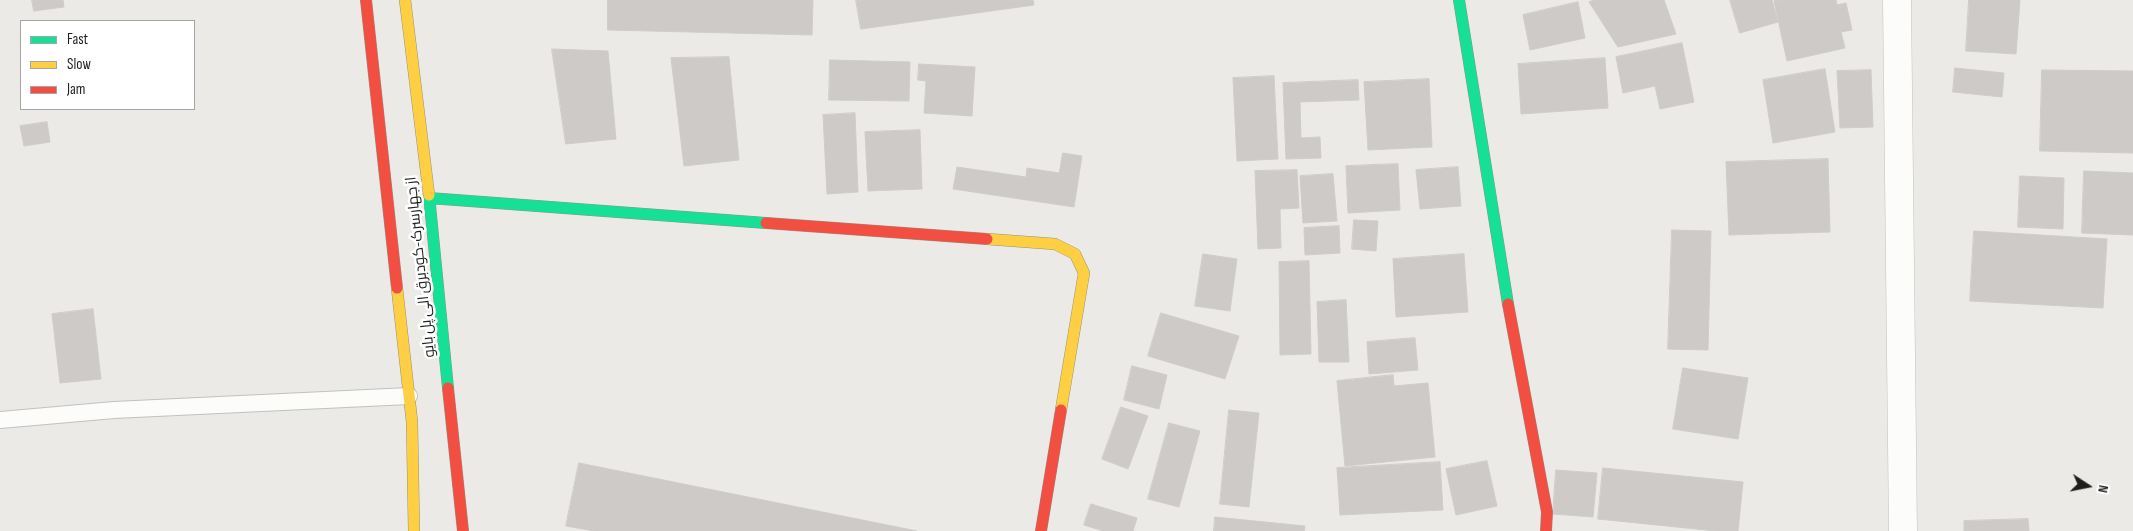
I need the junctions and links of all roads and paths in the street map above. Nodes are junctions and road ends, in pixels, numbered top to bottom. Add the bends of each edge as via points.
1 (366, 0) edge
2 (405, 0) edge
3 (1459, 0) edge
4 (1897, 0) edge
5 (429, 198) junction
6 (409, 396) junction
7 (0, 420) edge
8 (414, 531) edge
9 (463, 531) edge
10 (1041, 531) edge
11 (1546, 531) edge
12 (1903, 531) edge

1 - 6 street, از جهارسرک-کودبرق الی پل بایو
2 - 5 street, از جهارسرک-کودبرق الی پل بایو
3 - 11 street via 1500,260 1546,512
4 - 12 street
5 - 9 street, از جهارسرک-کودبرق الی پل بایو
5 - 10 street via 1055,244 1075,254 1084,273
6 - 7 lane via 114,410
6 - 8 street, از جهارسرک-کودبرق الی پل بایو

